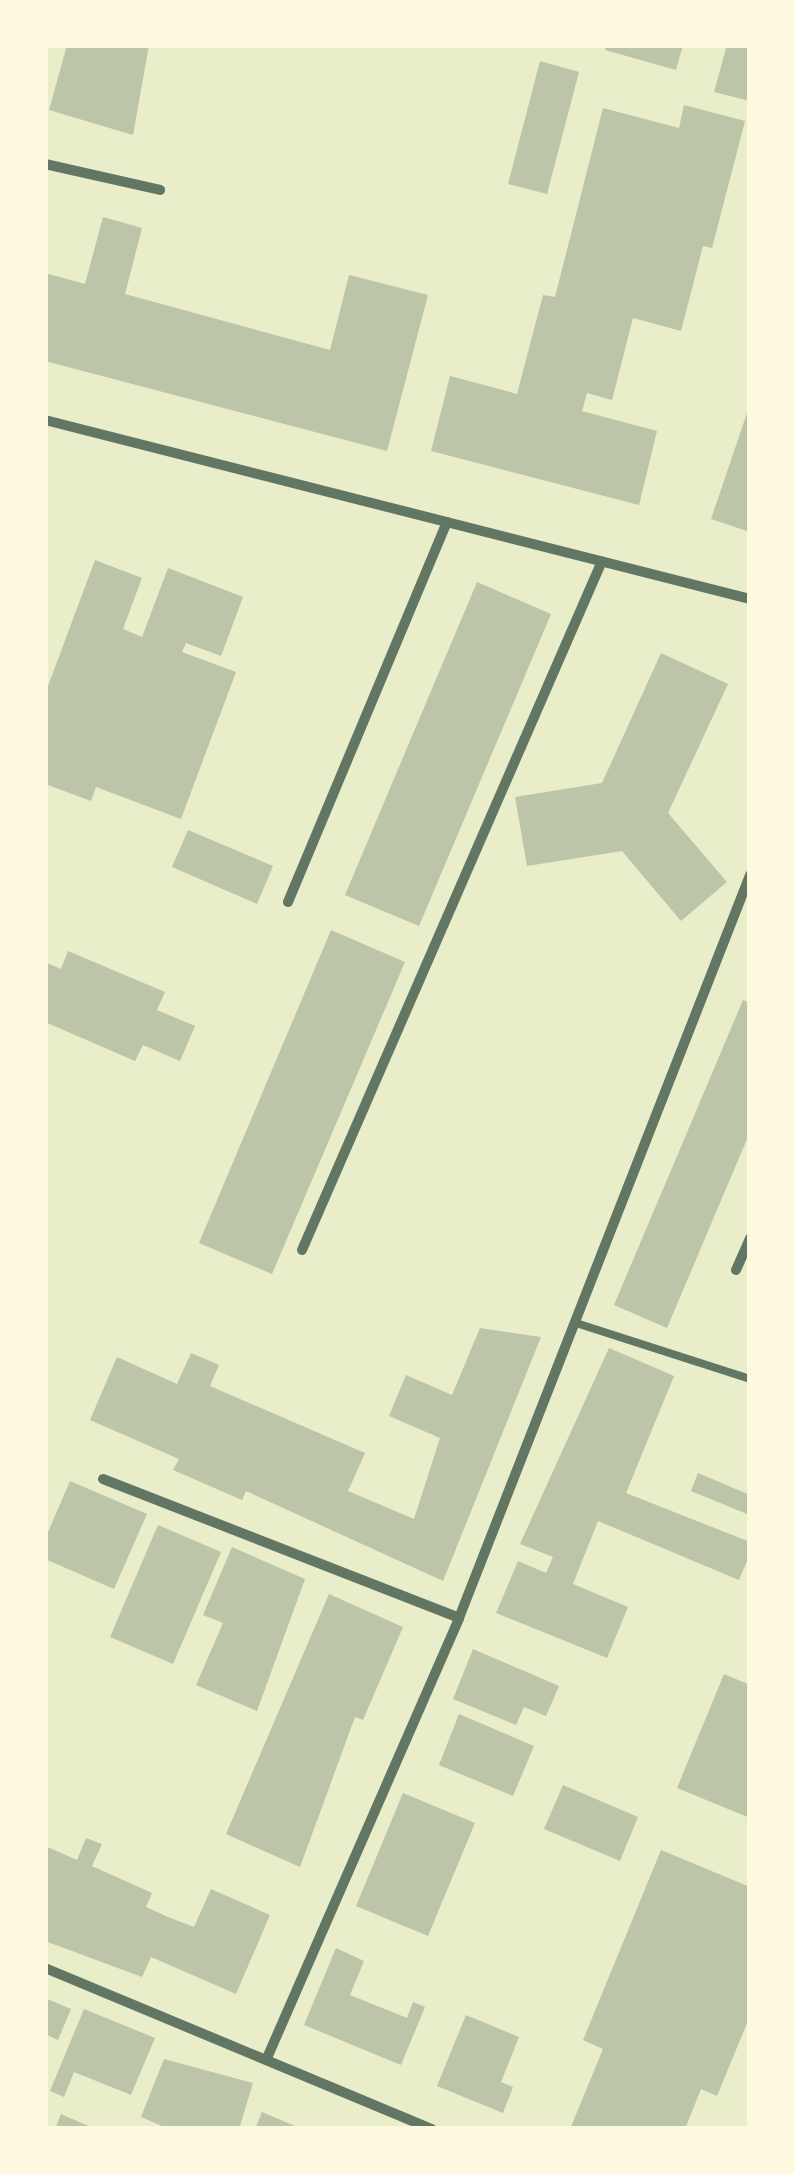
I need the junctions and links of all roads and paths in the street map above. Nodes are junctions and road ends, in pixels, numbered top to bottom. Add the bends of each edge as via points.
1 (45, 164) edge
2 (160, 190) dead end
3 (45, 420) edge
4 (447, 522) junction
5 (602, 561) junction
6 (750, 599) edge
7 (750, 875) edge
8 (288, 902) dead end
9 (750, 1238) edge
10 (302, 1250) dead end
11 (736, 1270) dead end
12 (576, 1324) junction
13 (750, 1379) edge
14 (103, 1479) dead end
15 (459, 1618) junction
16 (45, 1968) edge
17 (266, 2058) junction
18 (432, 2129) edge

1 - 2 street
3 - 4 street
4 - 5 street
4 - 8 street
5 - 6 street
5 - 10 street
7 - 12 street
9 - 11 street
12 - 13 lane
12 - 15 street
14 - 15 street
15 - 17 street
16 - 17 street
17 - 18 street

